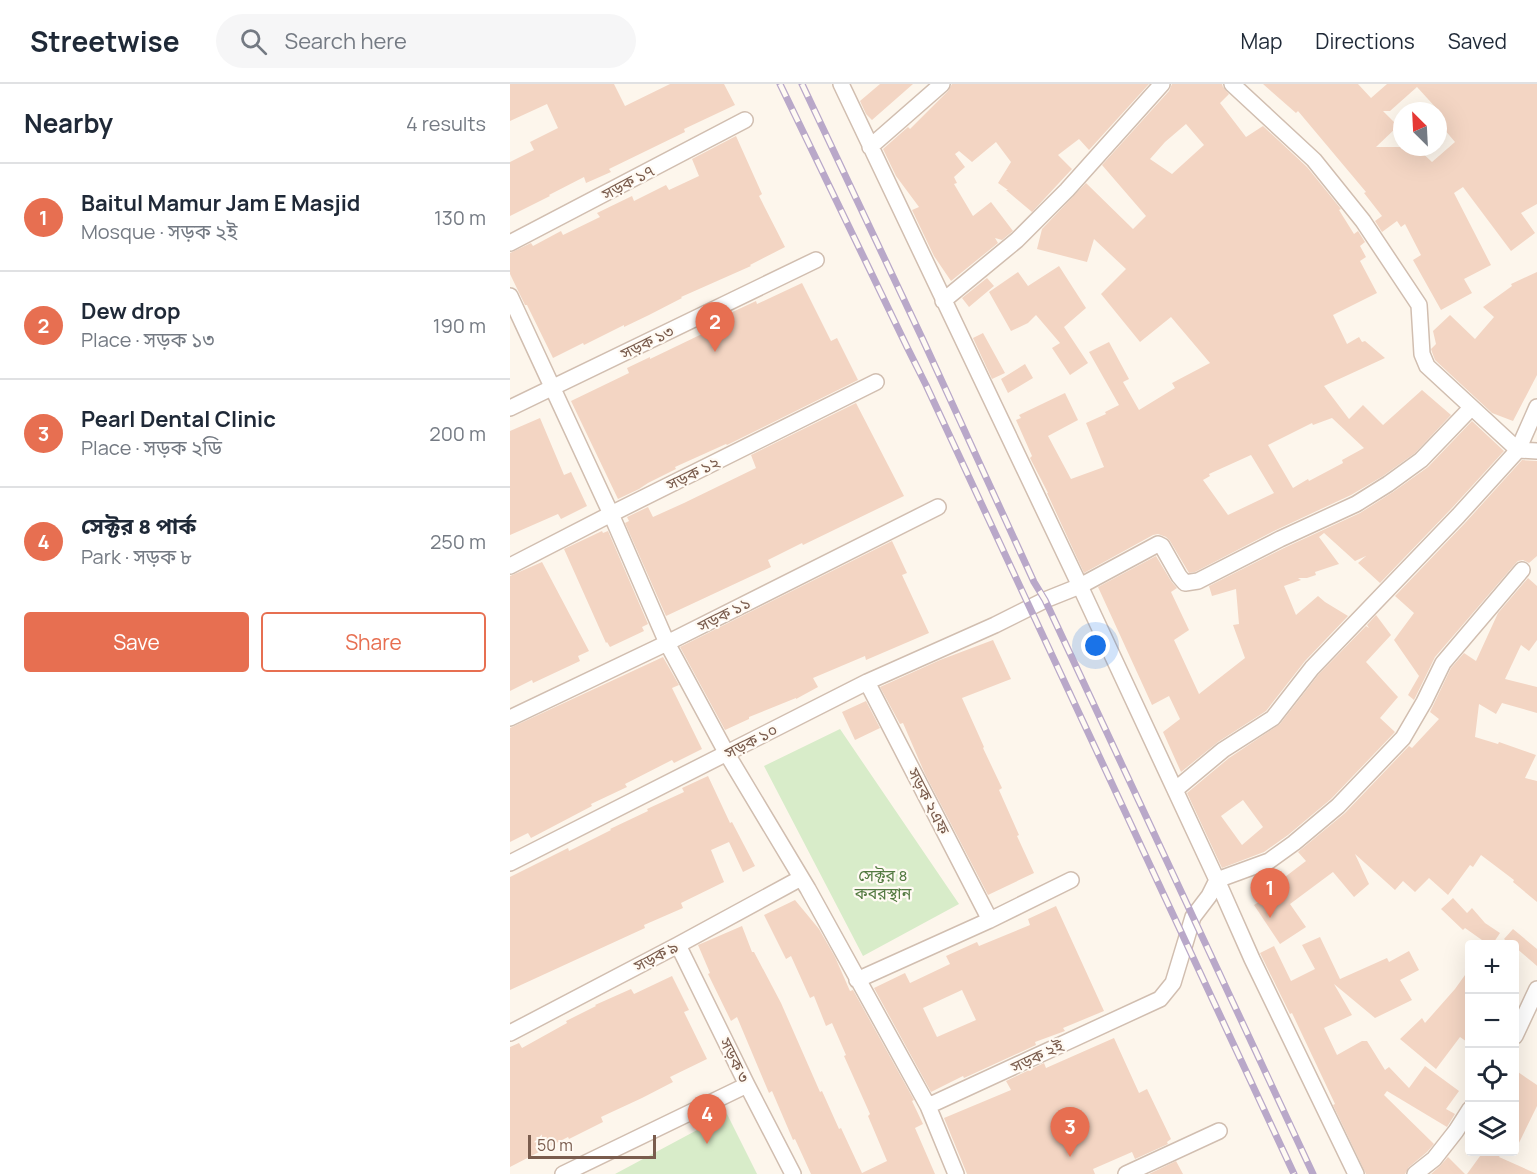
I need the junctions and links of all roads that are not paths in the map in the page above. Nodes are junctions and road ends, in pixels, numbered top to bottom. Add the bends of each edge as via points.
1 (841, 84) edge
2 (942, 84) edge
3 (1162, 84) edge
4 (1232, 84) edge
5 (745, 120) dead end
6 (870, 147) junction
7 (510, 243) edge
8 (816, 260) dead end
9 (510, 297) edge
10 (943, 301) junction
11 (876, 382) dead end
12 (552, 387) junction
13 (1537, 407) edge
14 (510, 408) edge
15 (1471, 408) junction
16 (1518, 450) junction
17 (1537, 451) edge
18 (938, 507) dead end
19 (611, 514) junction
20 (510, 566) edge
21 (1522, 570) dead end
22 (1080, 586) junction
23 (667, 643) junction
24 (867, 682) junction
25 (510, 718) edge
26 (727, 754) junction
27 (1175, 790) junction
28 (510, 863) edge
29 (801, 878) junction
30 (1071, 880) dead end
31 (1218, 880) junction
32 (990, 920) junction
33 (678, 945) junction
34 (857, 980) junction
35 (1537, 989) edge
36 (1519, 1027) edge
37 (510, 1033) edge
38 (747, 1085) junction
39 (928, 1106) junction
40 (1465, 1118) edge
41 (1219, 1131) dead end
42 (563, 1174) edge
43 (793, 1174) edge
44 (956, 1174) edge
45 (1126, 1174) edge
46 (1356, 1174) edge
47 (1415, 1174) edge

1 - 6 street
2 - 6 street
3 - 10 street via 1017,240
4 - 15 street via 1314,160 1363,221 1419,305 1426,366
5 - 7 street, সড়ক ১৭
6 - 10 street
8 - 12 street, সড়ক ১৩
9 - 12 street
10 - 22 street
11 - 19 street, সড়ক ১২
12 - 14 street, সড়ক ১৩
12 - 19 street
13 - 16 street
15 - 16 street
15 - 22 street, সড়ক ১০ via 1421,460 1388,484 1356,504 1198,581 1185,583 1158,544
16 - 17 street
16 - 27 street via 1312,668 1273,718 1223,750
18 - 23 street, সড়ক ১১
19 - 20 street, সড়ক ১২
19 - 23 street
21 - 31 street via 1443,663 1403,738 1338,807 1269,861
22 - 24 street, সড়ক ১০
22 - 27 street
23 - 25 street, সড়ক ১১
23 - 26 street
24 - 26 street, সড়ক ১০
24 - 32 street, সড়ক ২এফ
26 - 28 street, সড়ক ১০
26 - 29 street
27 - 31 street
29 - 33 street, সড়ক ৯
29 - 34 street
30 - 32 street
31 - 39 street, সড়ক ২ই via 1193,916 1173,983 1160,999
31 - 46 street
32 - 34 street
33 - 37 street, সড়ক ৯
33 - 38 street, সড়ক ৩
34 - 39 street
35 - 36 street
38 - 42 street
38 - 43 street, সড়ক ৩
39 - 44 street
40 - 47 street via 1434,1159
41 - 45 street

